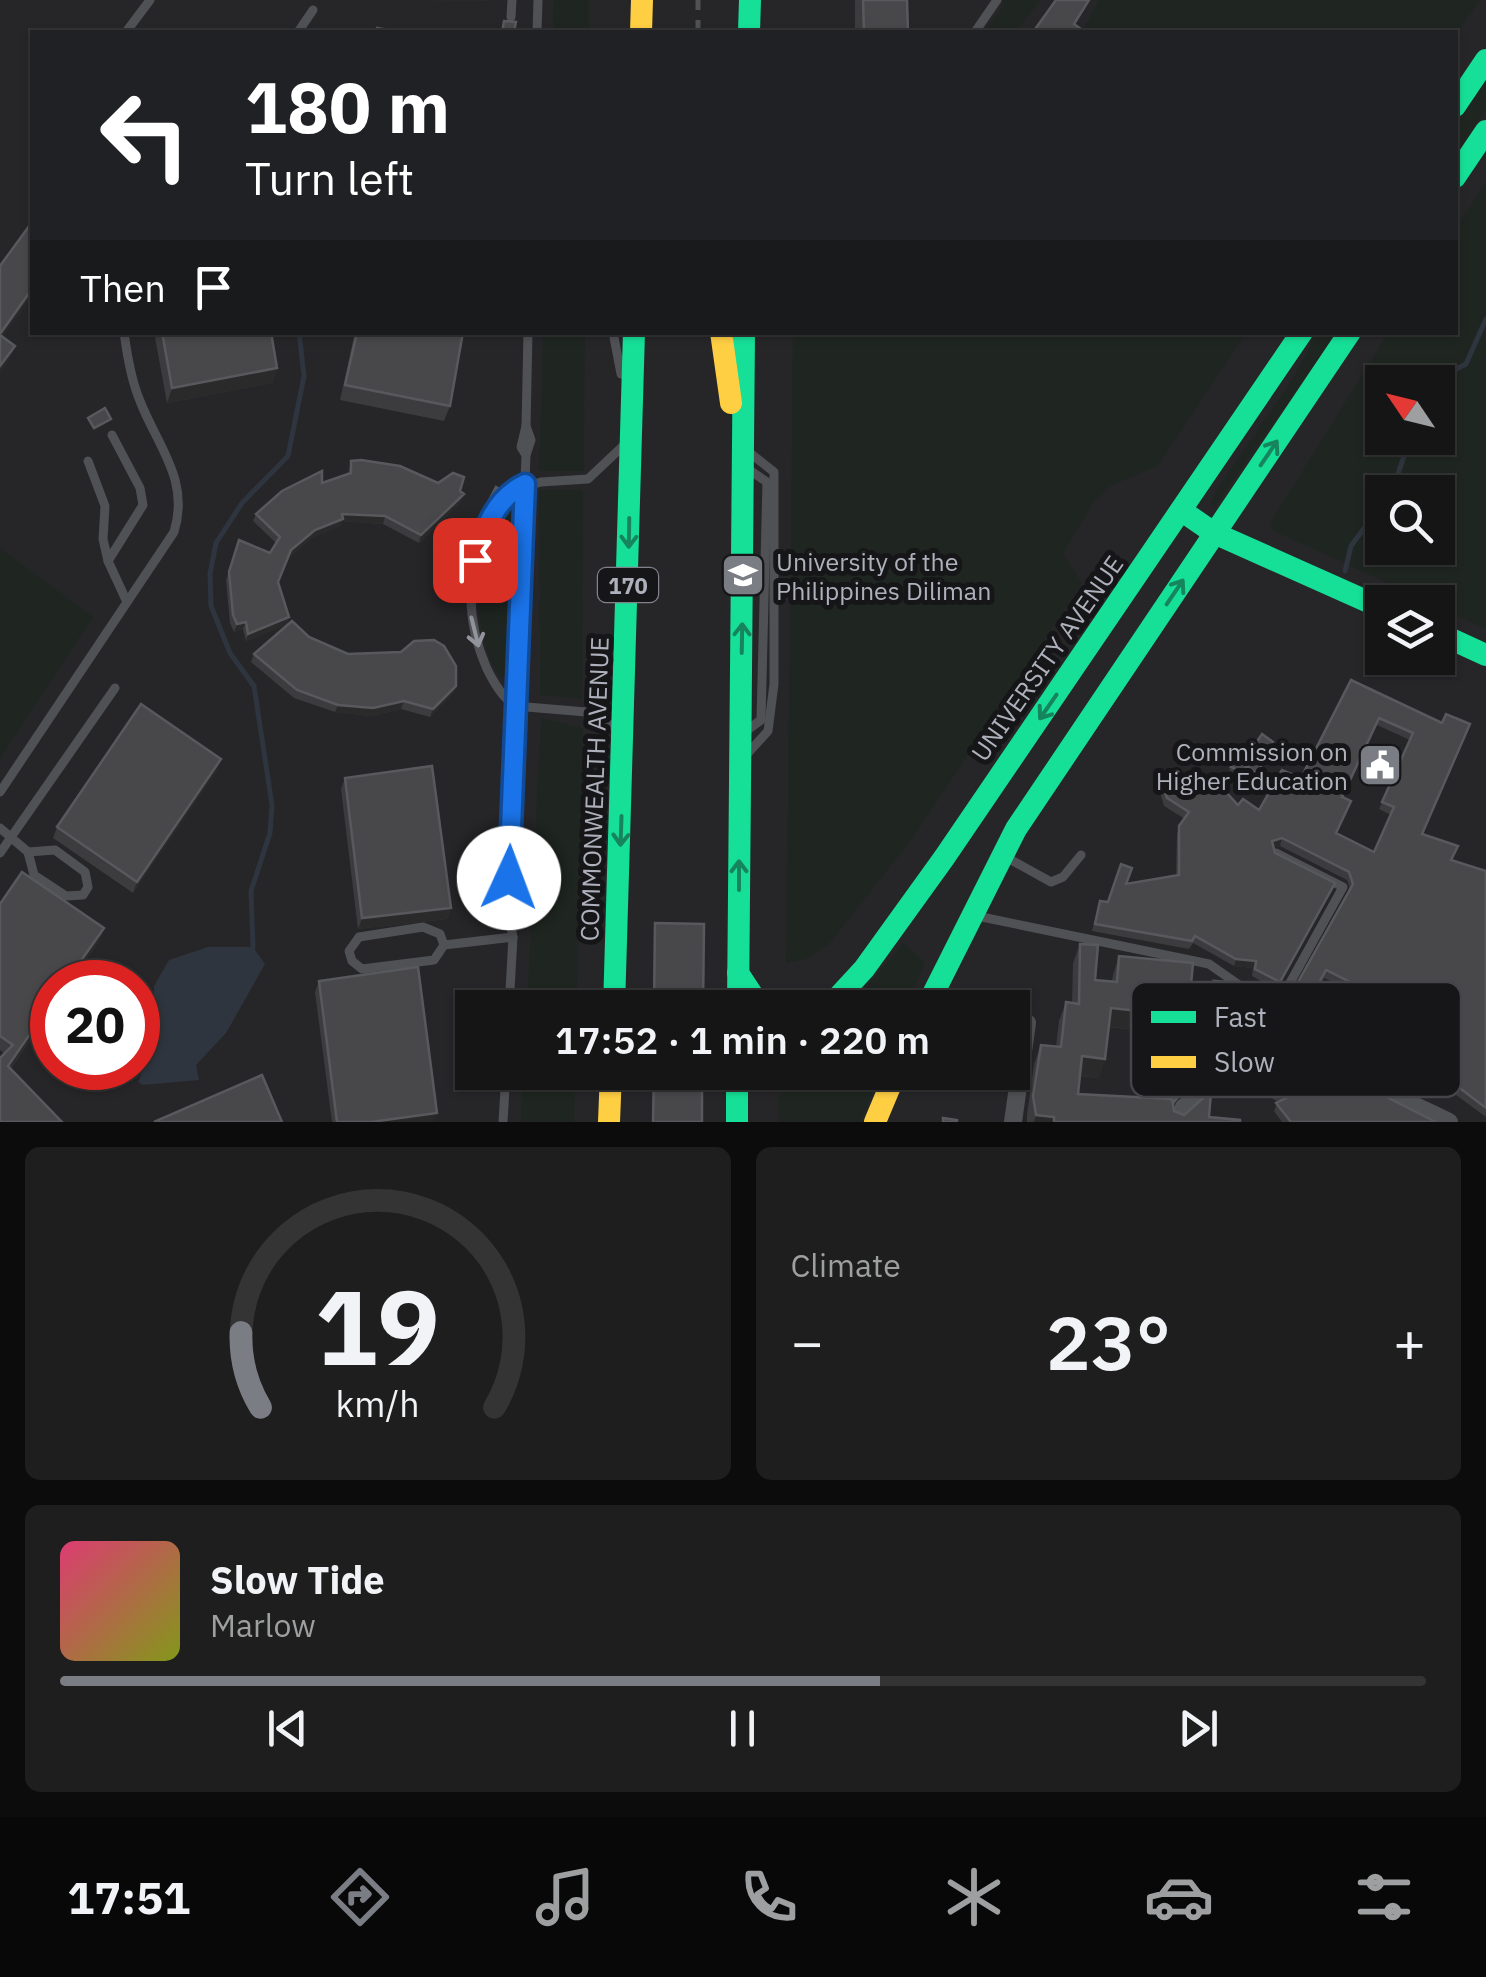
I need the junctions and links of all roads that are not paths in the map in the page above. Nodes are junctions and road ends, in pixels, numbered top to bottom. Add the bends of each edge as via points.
1 (150, 0) edge
2 (512, 0) edge
3 (538, 0) edge
4 (641, 0) edge
5 (750, 0) edge
6 (997, 0) edge
7 (314, 10) dead end
8 (511, 17) edge
9 (128, 30) edge
10 (299, 30) edge
11 (537, 30) edge
12 (637, 30) edge
13 (749, 30) edge
14 (976, 30) edge
15 (1486, 60) edge
16 (1458, 102) edge
17 (1486, 131) edge
18 (1458, 173) edge
19 (125, 335) edge
20 (528, 335) edge
21 (628, 335) edge
22 (721, 335) edge
23 (744, 335) edge
24 (1300, 335) edge
25 (1348, 335) edge
26 (112, 436) dead end
27 (632, 436) junction
28 (744, 457) junction
29 (88, 462) dead end
30 (525, 484) junction
31 (1182, 511) junction
32 (1214, 533) junction
33 (108, 561) junction
34 (1365, 600) edge
35 (127, 602) junction
36 (1455, 641) edge
37 (1486, 655) edge
38 (116, 688) dead end
39 (515, 706) junction
40 (625, 734) junction
41 (740, 762) junction
42 (0, 792) edge
43 (0, 828) edge
44 (11, 838) junction
45 (28, 852) junction
46 (0, 853) edge
47 (1276, 853) edge
48 (1002, 854) junction
49 (1080, 855) dead end
50 (970, 914) junction
51 (512, 937) junction
52 (444, 945) junction
53 (738, 973) junction
54 (1235, 982) edge
55 (1291, 982) edge
56 (510, 990) edge
57 (615, 990) edge
58 (738, 990) edge
59 (749, 990) edge
60 (843, 990) edge
61 (934, 990) edge
62 (505, 1090) edge
63 (611, 1090) edge
64 (737, 1090) edge
65 (888, 1090) edge
66 (1018, 1090) edge
67 (1199, 1097) edge
68 (1400, 1097) edge
69 (1415, 1105) junction
70 (503, 1122) edge
71 (610, 1122) edge
72 (737, 1122) edge
73 (875, 1122) edge
74 (1013, 1122) edge
75 (1177, 1122) edge
76 (1405, 1122) edge
77 (1449, 1122) edge

1 - 9 lane
2 - 8 lane
3 - 11 lane
4 - 12 main road
5 - 13 main road
6 - 14 lane
7 - 10 lane
15 - 16 main road
17 - 18 main road
19 - 35 lane via 139,400 179,482 180,502 174,532
20 - 30 lane
21 - 27 main road, COMMONWEALTH AVENUE / 170
22 - 28 main road
23 - 28 main road
24 - 31 main road, UNIVERSITY AVENUE
32 -> 25 main road
26 - 33 lane via 142,505
27 - 30 lane via 588,479
27 -> 40 main road, COMMONWEALTH AVENUE / 170
41 -> 28 main road
28 - 41 lane via 774,472 776,540 768,731
29 - 33 lane via 106,506
30 - 39 lane
30 -> 39 lane via 510,492 489,521 470,589 480,653
31 - 32 main road
31 -> 60 main road, UNIVERSITY AVENUE via 884,942
32 - 34 main road
48 -> 32 main road
33 - 35 lane
35 - 42 lane
36 - 37 main road
38 - 44 lane
39 - 40 lane via 586,712
39 - 51 lane
40 -> 57 main road, COMMONWEALTH AVENUE / 170
53 -> 41 main road
43 - 44 lane
44 - 45 lane
44 - 46 lane
45 - 45 lane via 55,850 86,872 83,895 66,896 34,876
47 - 55 lane via 1343,888
48 - 49 lane via 1052,882
48 - 50 main road
50 - 54 lane via 1210,964
50 - 61 main road
51 - 52 lane
51 - 56 lane
52 - 52 lane via 440,934 424,927 359,937 350,951 362,969 430,962
53 - 58 main road
53 - 59 main road
62 - 70 lane
63 - 71 main road
64 - 72 main road
65 - 73 main road
66 - 74 street
67 - 75 street
68 - 69 street
69 - 76 street
69 - 77 street

